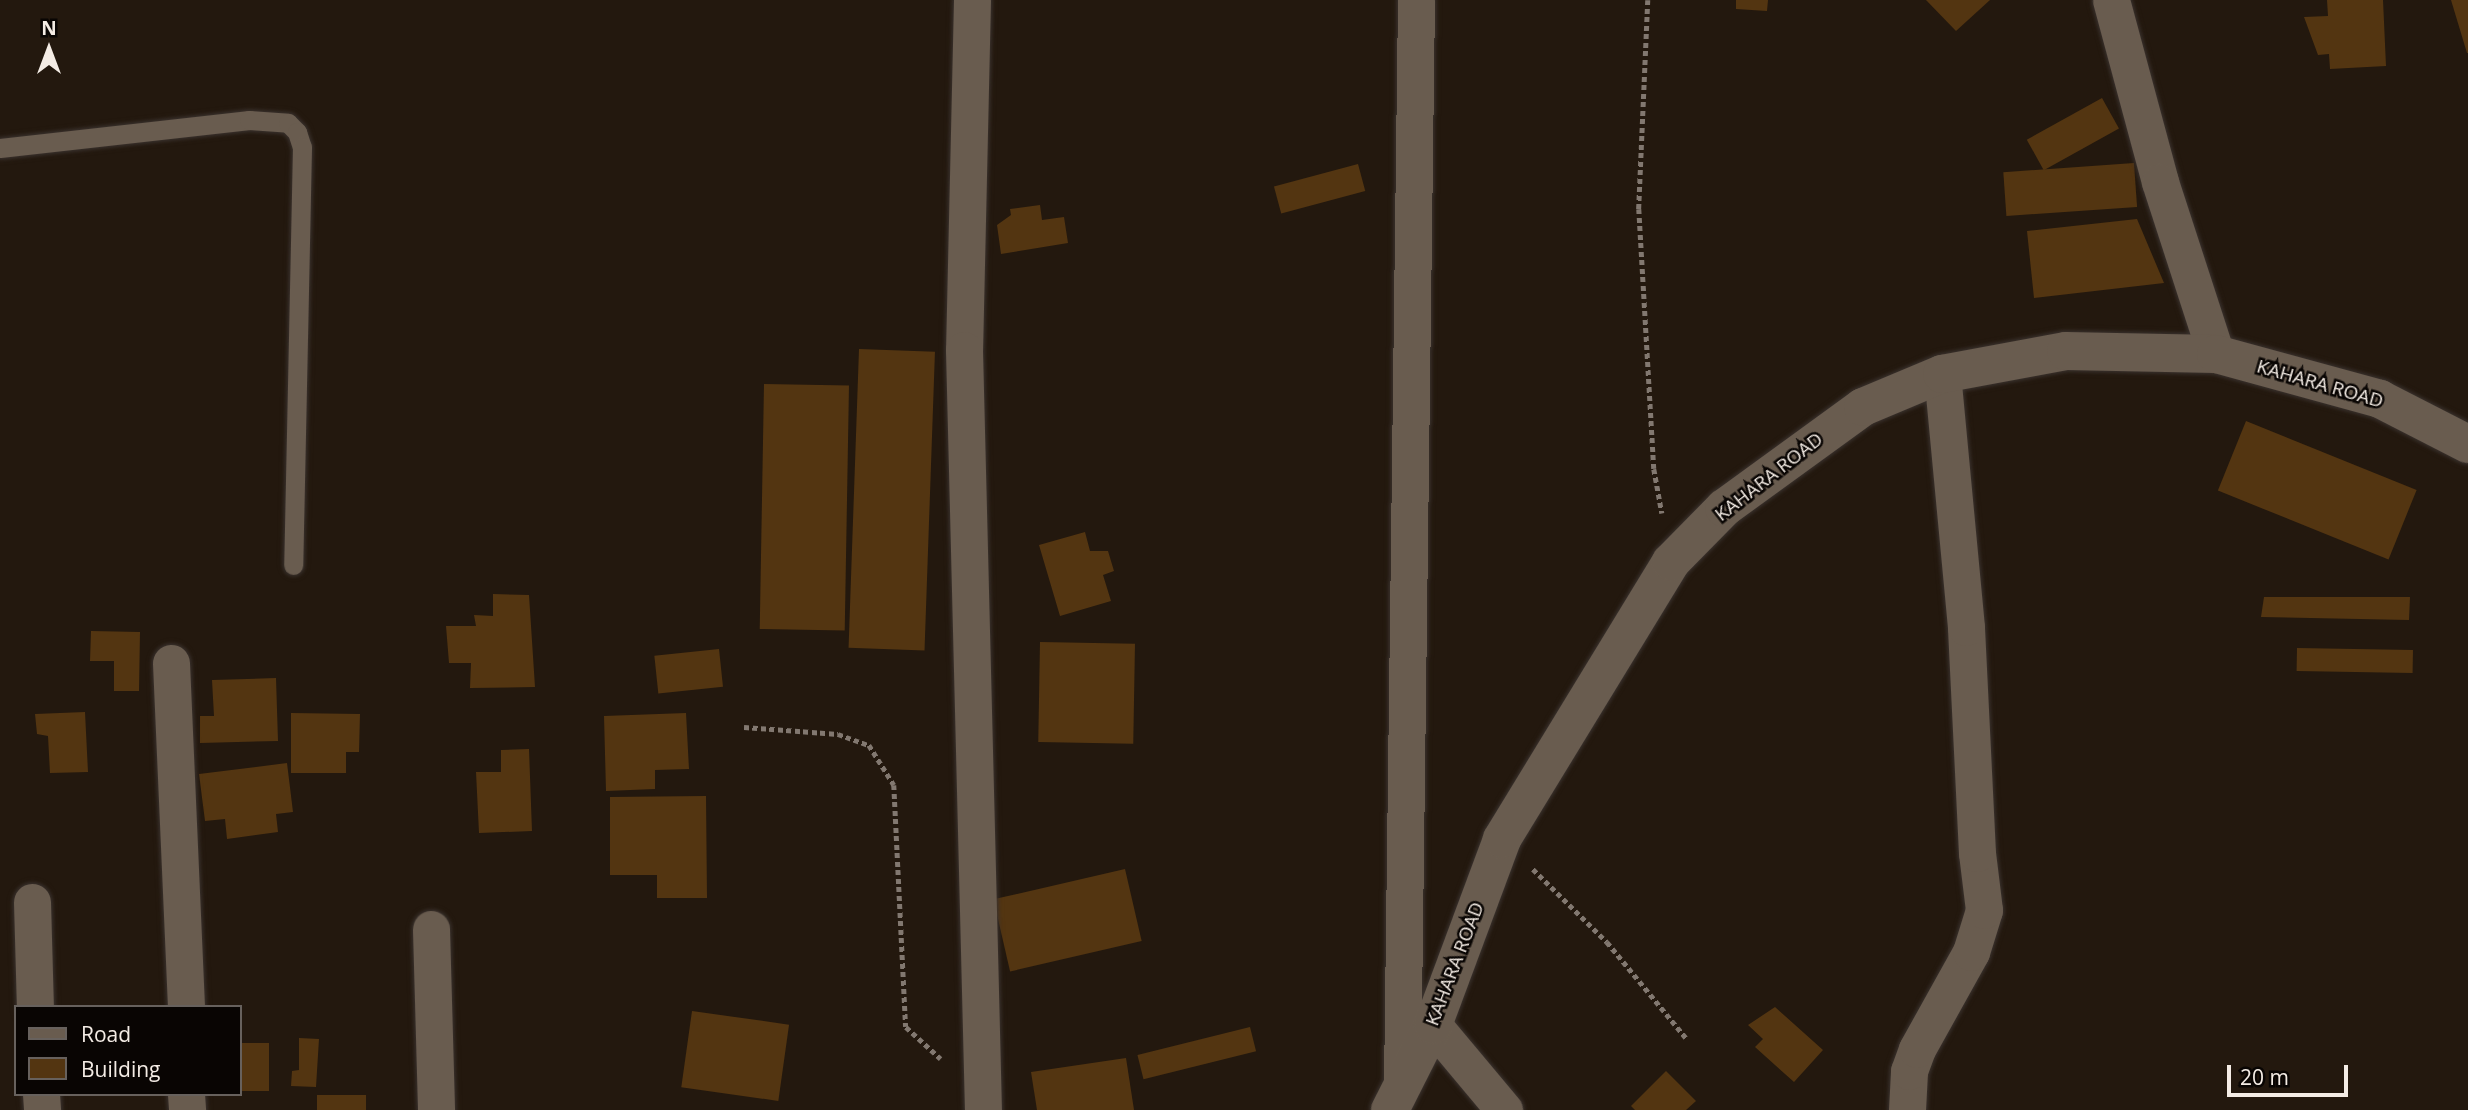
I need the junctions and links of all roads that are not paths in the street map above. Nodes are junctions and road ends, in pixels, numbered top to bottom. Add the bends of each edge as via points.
1 (972, 0) edge
2 (1416, 0) edge
3 (2110, 0) edge
4 (0, 148) edge
5 (2216, 354) junction
6 (1942, 374) junction
7 (2468, 443) edge
8 (293, 565) dead end
9 (171, 663) dead end
10 (32, 902) dead end
11 (431, 929) dead end
12 (34, 1005) edge
13 (186, 1005) edge
14 (1433, 1025) junction
15 (1396, 1097) edge
16 (436, 1110) edge
17 (983, 1110) edge
18 (1504, 1110) edge
19 (1907, 1110) edge

1 - 17 street via 964,350
2 - 15 street
3 - 5 street via 2160,182
4 - 8 lane via 250,120 288,123 297,132 302,146
5 - 6 street, KAHARA ROAD via 2066,351
5 - 7 street, KAHARA ROAD via 2380,399
6 - 14 street, KAHARA ROAD via 1852,415 1724,508 1671,562 1502,839
6 - 19 street via 1966,627 1984,910 1971,952 1917,1049 1909,1071
9 - 13 street
10 - 12 street
11 - 16 street
14 - 15 street, KAHARA ROAD
14 - 18 street

